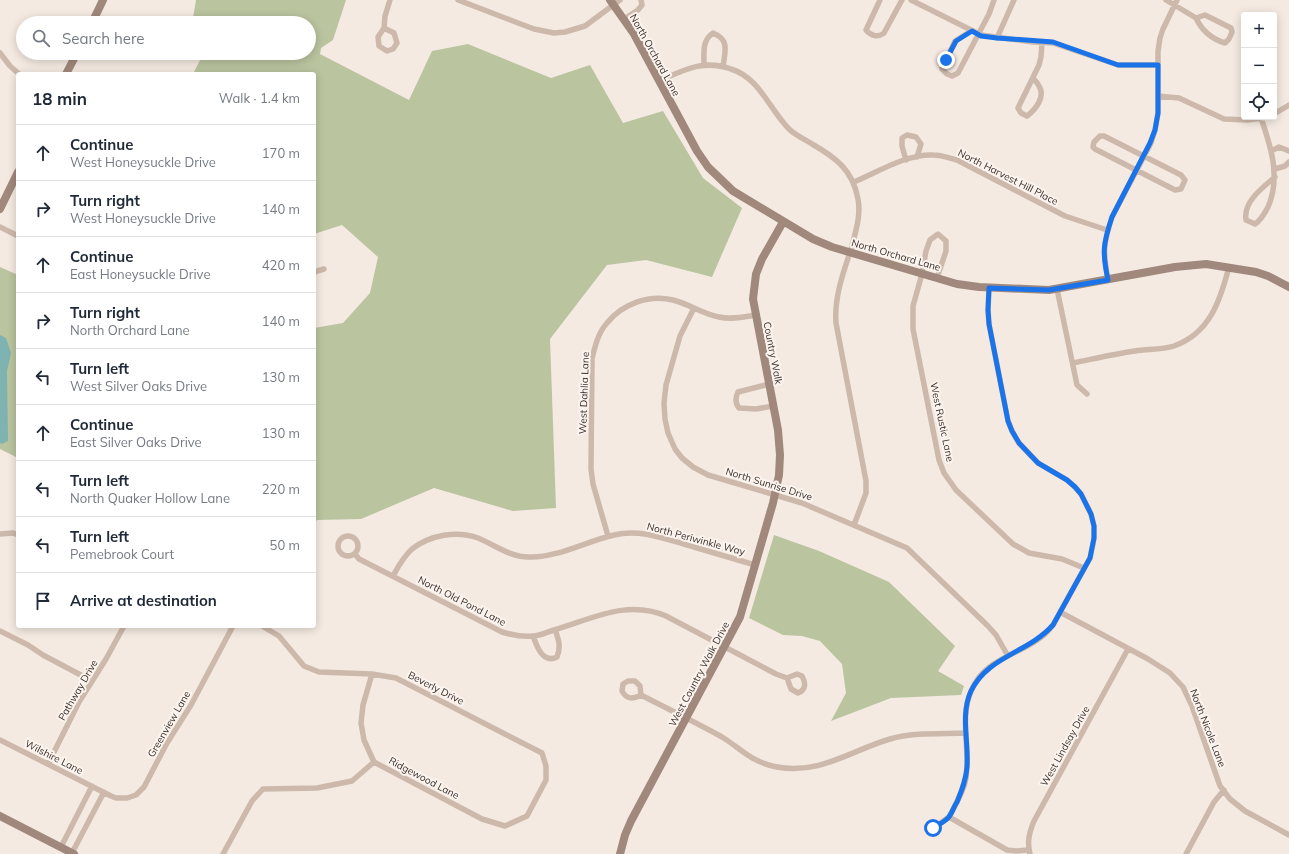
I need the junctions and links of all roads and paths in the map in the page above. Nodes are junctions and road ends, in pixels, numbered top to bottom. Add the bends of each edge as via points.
1 (103, 0) edge
2 (390, 0) edge
3 (458, 0) edge
4 (641, 0) edge
5 (880, 0) edge
6 (902, 0) edge
7 (911, 0) edge
8 (994, 0) edge
9 (1015, 0) edge
10 (1166, 0) edge
11 (615, 2) edge
12 (1176, 2) edge
13 (95, 16) edge
14 (1196, 18) junction
15 (624, 19) junction
16 (384, 28) junction
17 (974, 33) junction
18 (997, 38) junction
19 (1042, 42) junction
20 (0, 54) edge
21 (73, 60) edge
22 (704, 64) junction
23 (1158, 65) junction
24 (723, 67) junction
25 (17, 72) edge
26 (67, 72) edge
27 (1033, 78) junction
28 (659, 81) junction
29 (1158, 96) junction
30 (1289, 105) edge
31 (1277, 112) edge
32 (1241, 120) edge
33 (1264, 120) edge
34 (1271, 151) junction
35 (1289, 151) edge
36 (1144, 156) junction
37 (917, 157) junction
38 (906, 160) junction
39 (1289, 162) edge
40 (1275, 169) junction
41 (1136, 171) junction
42 (16, 176) edge
43 (1275, 178) junction
44 (854, 182) junction
45 (0, 209) edge
46 (783, 222) junction
47 (0, 227) edge
48 (1108, 230) junction
49 (16, 235) edge
50 (850, 252) junction
51 (1229, 267) junction
52 (324, 269) dead end
53 (316, 271) edge
54 (922, 274) junction
55 (937, 278) junction
56 (1108, 280) junction
57 (1289, 287) edge
58 (989, 288) junction
59 (1057, 289) junction
60 (694, 308) junction
61 (756, 315) junction
62 (1072, 363) junction
63 (769, 384) junction
64 (1087, 394) dead end
65 (773, 406) junction
66 (775, 495) junction
67 (854, 525) junction
68 (0, 534) edge
69 (16, 534) edge
70 (608, 536) junction
71 (355, 554) dead end
72 (755, 565) junction
73 (1084, 568) junction
74 (393, 576) junction
75 (1060, 612) junction
76 (123, 628) edge
77 (232, 628) edge
78 (265, 628) edge
79 (555, 630) junction
80 (0, 631) edge
81 (533, 636) junction
82 (725, 647) junction
83 (1128, 649) junction
84 (1008, 656) junction
85 (372, 674) junction
86 (787, 678) dead end
87 (92, 681) junction
88 (641, 695) dead end
89 (686, 718) junction
90 (966, 733) junction
91 (0, 740) edge
92 (374, 762) junction
93 (48, 764) junction
94 (92, 786) junction
95 (1224, 790) junction
96 (101, 791) junction
97 (0, 816) edge
98 (527, 816) joint
99 (949, 817) junction
100 (933, 828) dead end
101 (1289, 835) edge
102 (61, 848) junction
103 (1029, 852) edge
104 (73, 854) edge
105 (223, 854) edge
106 (620, 854) edge
107 (1186, 854) edge

1 - 13 street
2 - 16 street
3 - 11 street via 534,29 554,33 585,26
4 - 15 street via 642,5 638,10
5 - 6 street via 866,30 869,34 878,36 884,33
7 - 17 street
8 - 17 street via 989,14
9 - 18 street
10 - 12 street
11 - 15 street, North Orchard Lane
12 - 14 street
12 - 23 street via 1160,38
14 - 14 street via 1205,15 1231,28 1232,32 1225,43 1219,41 1200,27
15 - 28 street, North Orchard Lane
16 - 16 street via 378,37 379,46 386,51 393,49 397,43 394,33
17 - 17 street via 956,41 942,69 947,74 952,76 958,73 966,59
17 - 18 street
18 - 19 street
19 - 23 street via 1053,42 1118,65
19 - 27 street via 1041,57
20 - 25 street
21 - 26 street
22 - 24 street
22 - 24 street via 705,45 708,36 713,33 721,37 725,44
22 - 28 street via 687,68
23 - 29 street
24 - 44 street via 746,76 790,129 840,162
27 - 27 street via 1018,108 1027,116 1033,112 1041,98 1040,87
28 - 46 street, North Orchard Lane via 696,151 708,167 733,191
29 - 32 street via 1179,98 1224,119
29 - 36 street via 1155,130
30 - 31 street
33 - 34 street
34 - 35 street via 1279,147
34 - 40 street
36 - 41 street
36 - 41 street via 1181,175 1184,180 1183,186 1178,191
36 - 41 street via 1104,136 1100,136 1094,142 1095,150
37 - 38 street, North Harvest Hill Place
37 - 38 street via 921,144 916,137 907,134 902,138
37 - 48 street, North Harvest Hill Place via 937,155 957,160 1065,216
38 - 44 street, North Harvest Hill Place
39 - 40 street
40 - 43 street
41 - 48 street
42 - 45 street
43 - 43 street via 1271,200 1262,219 1255,224 1246,220 1245,213 1250,202
44 - 50 street via 860,211
46 - 50 street, North Orchard Lane via 813,239
46 - 61 street, Country Walk via 756,274 753,299
47 - 49 street
48 - 56 street via 1104,248
50 - 54 street, North Orchard Lane
50 - 67 street via 835,310 866,481 866,493
51 - 56 street, North Orchard Lane via 1189,264
51 - 57 street, North Orchard Lane via 1268,276
51 - 62 street via 1211,316 1196,334 1187,340 1173,346
52 - 53 street
54 - 55 street, North Orchard Lane
54 - 55 street, West Rustic Lane via 930,240 938,234 946,241 946,251
54 - 73 street, West Rustic Lane via 913,306 913,329 944,473 956,490 1020,548 1039,556 1062,559
55 - 58 street, North Orchard Lane via 957,284
56 - 59 street, North Orchard Lane
58 - 59 street, North Orchard Lane
58 - 73 street via 989,324 1008,421 1019,443 1029,455 1071,483 1087,505 1094,538 1090,558
59 - 62 street
60 - 61 street, West Dahlia Lane via 718,317
60 - 66 street, North Sunrise Drive via 680,336 666,385 664,419 668,433 675,449 693,467 718,478
60 - 70 street, West Dahlia Lane via 661,298 634,303 606,323 594,347 591,469
61 - 63 street, Country Walk
62 - 64 street via 1077,385
63 - 65 street, Country Walk
63 - 65 street via 738,392 736,404 739,408 747,409
65 - 66 street, Country Walk via 780,455 780,475
66 - 67 street, North Sunrise Drive via 802,502
66 - 72 street, West Country Walk Drive
67 - 84 street, North Sunrise Drive via 899,544 916,555 988,626
68 - 69 street
70 - 72 street, North Periwinkle Way via 642,533
70 - 74 street, North Periwinkle Way via 550,555 529,557 507,553 470,535 450,534 425,542 412,550 402,560
71 - 74 street, North Old Pond Lane via 359,559
72 - 82 street, West Country Walk Drive via 740,617
73 - 75 street
74 - 81 street, North Old Pond Lane via 502,632
75 - 83 street, North Nicole Lane
75 - 84 street via 1045,635
76 - 87 street, Pathway Drive
77 - 96 street, Greenview Lane via 144,787 136,795 127,798 116,798
78 - 85 street, Beverly Drive via 279,636 304,666 319,672
79 - 81 street, North Old Pond Lane
79 - 81 street via 560,649 557,657 552,660 542,655
79 - 82 street, North Old Pond Lane via 610,612 640,609 666,616
80 - 87 street
82 - 86 street, North Old Pond Lane
82 - 89 street, West Country Walk Drive
83 - 95 street, North Nicole Lane via 1170,673 1183,687 1220,786
83 - 103 street, West Lindsay Drive via 1034,822 1028,842
84 - 90 street via 985,672 971,690 965,715
85 - 92 street, Ridgewood Lane via 361,723 364,740
85 - 98 street, Beverly Drive via 396,678 542,753 546,766 546,780
87 - 93 street, Pathway Drive
88 - 89 street
89 - 90 street via 751,758 765,764 792,768 828,764 900,736
89 - 106 street, West Country Walk Drive via 631,822
90 - 99 street via 966,780
91 - 93 street, Wilshire Lane
92 - 98 street, Ridgewood Lane via 482,819 505,826
92 - 105 street via 352,781 317,788 263,789 252,801
93 - 94 street, Wilshire Lane
94 - 96 street, Wilshire Lane
94 - 102 street
95 - 101 street, North Nicole Lane via 1230,799 1245,811
95 - 107 street via 1214,802
96 - 104 street
97 - 102 street
99 - 100 street
99 - 103 street via 1008,850
102 - 104 street

